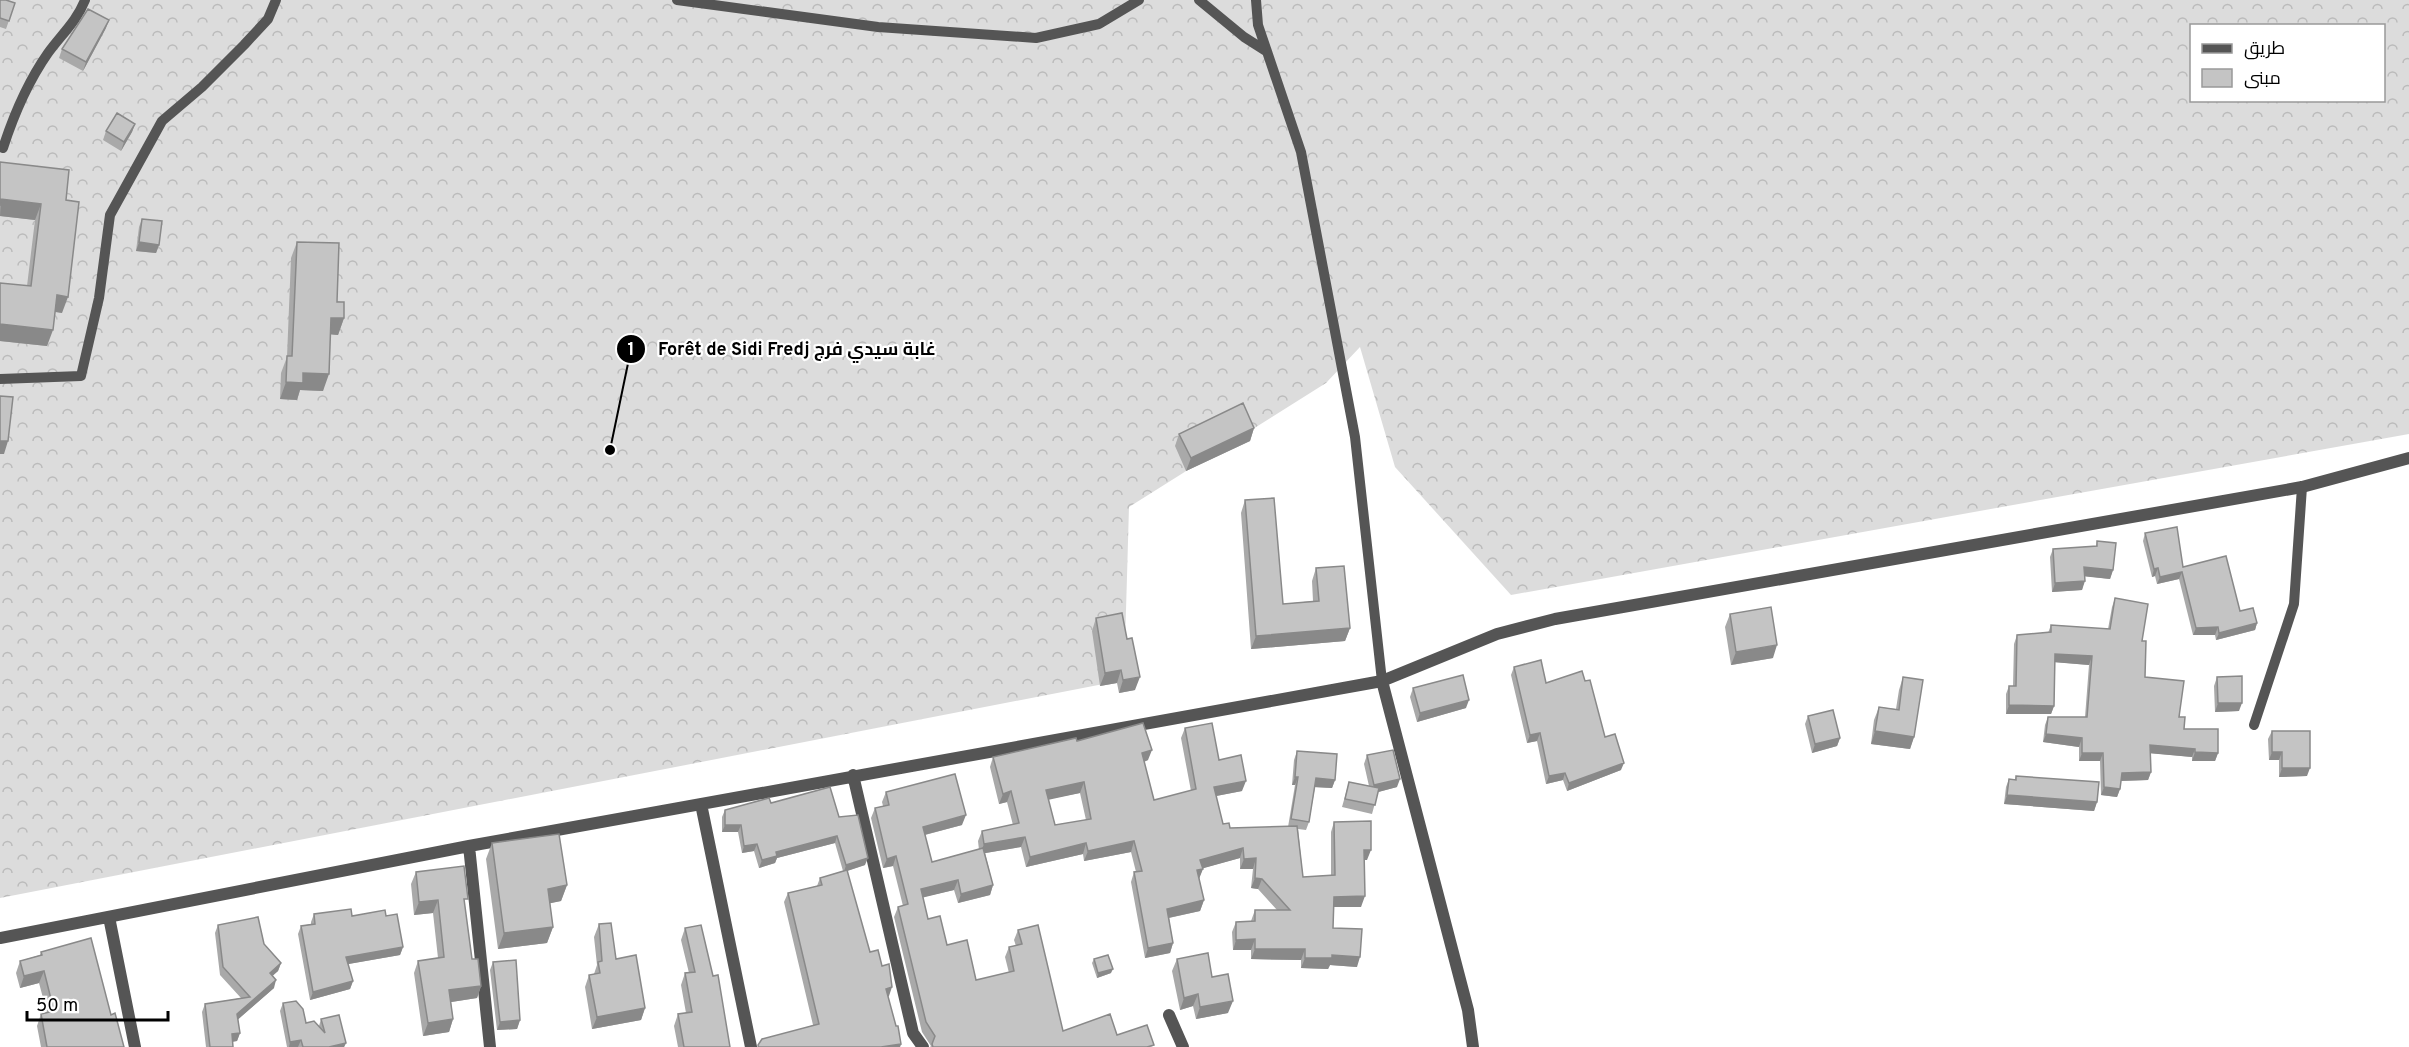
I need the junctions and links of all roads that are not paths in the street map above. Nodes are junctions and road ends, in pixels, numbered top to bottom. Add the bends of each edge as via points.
1 (85, 0) edge
2 (276, 0) edge
3 (677, 0) edge
4 (1139, 0) edge
5 (1199, 0) edge
6 (1256, 0) edge
7 (1266, 51) junction
8 (3, 148) dead end
9 (0, 379) edge
10 (2409, 458) edge
11 (2302, 487) junction
12 (1382, 681) junction
13 (2254, 725) dead end
14 (853, 775) junction
15 (701, 804) junction
16 (469, 846) junction
17 (109, 917) junction
18 (0, 938) edge
19 (1169, 1015) dead end
20 (135, 1047) edge
21 (490, 1047) edge
22 (751, 1047) edge
23 (922, 1047) edge
24 (1183, 1047) edge
25 (1473, 1047) edge

1 - 8 lane via 80,14 48,52 20,97
2 - 9 lane via 268,20 162,121 110,214 99,298 81,376
3 - 4 lane via 878,27 1036,38 1099,24
5 - 7 lane
6 - 7 lane
7 - 12 lane via 1301,152 1355,437
10 - 11 street
11 - 12 street via 1555,619 1497,634
11 - 13 lane via 2294,604
12 - 14 street
12 - 25 street via 1468,1010
14 - 15 street
14 - 23 street via 913,1033
15 - 16 street
15 - 22 street
16 - 17 street
16 - 21 street
17 - 18 street
17 - 20 street
19 - 24 street

